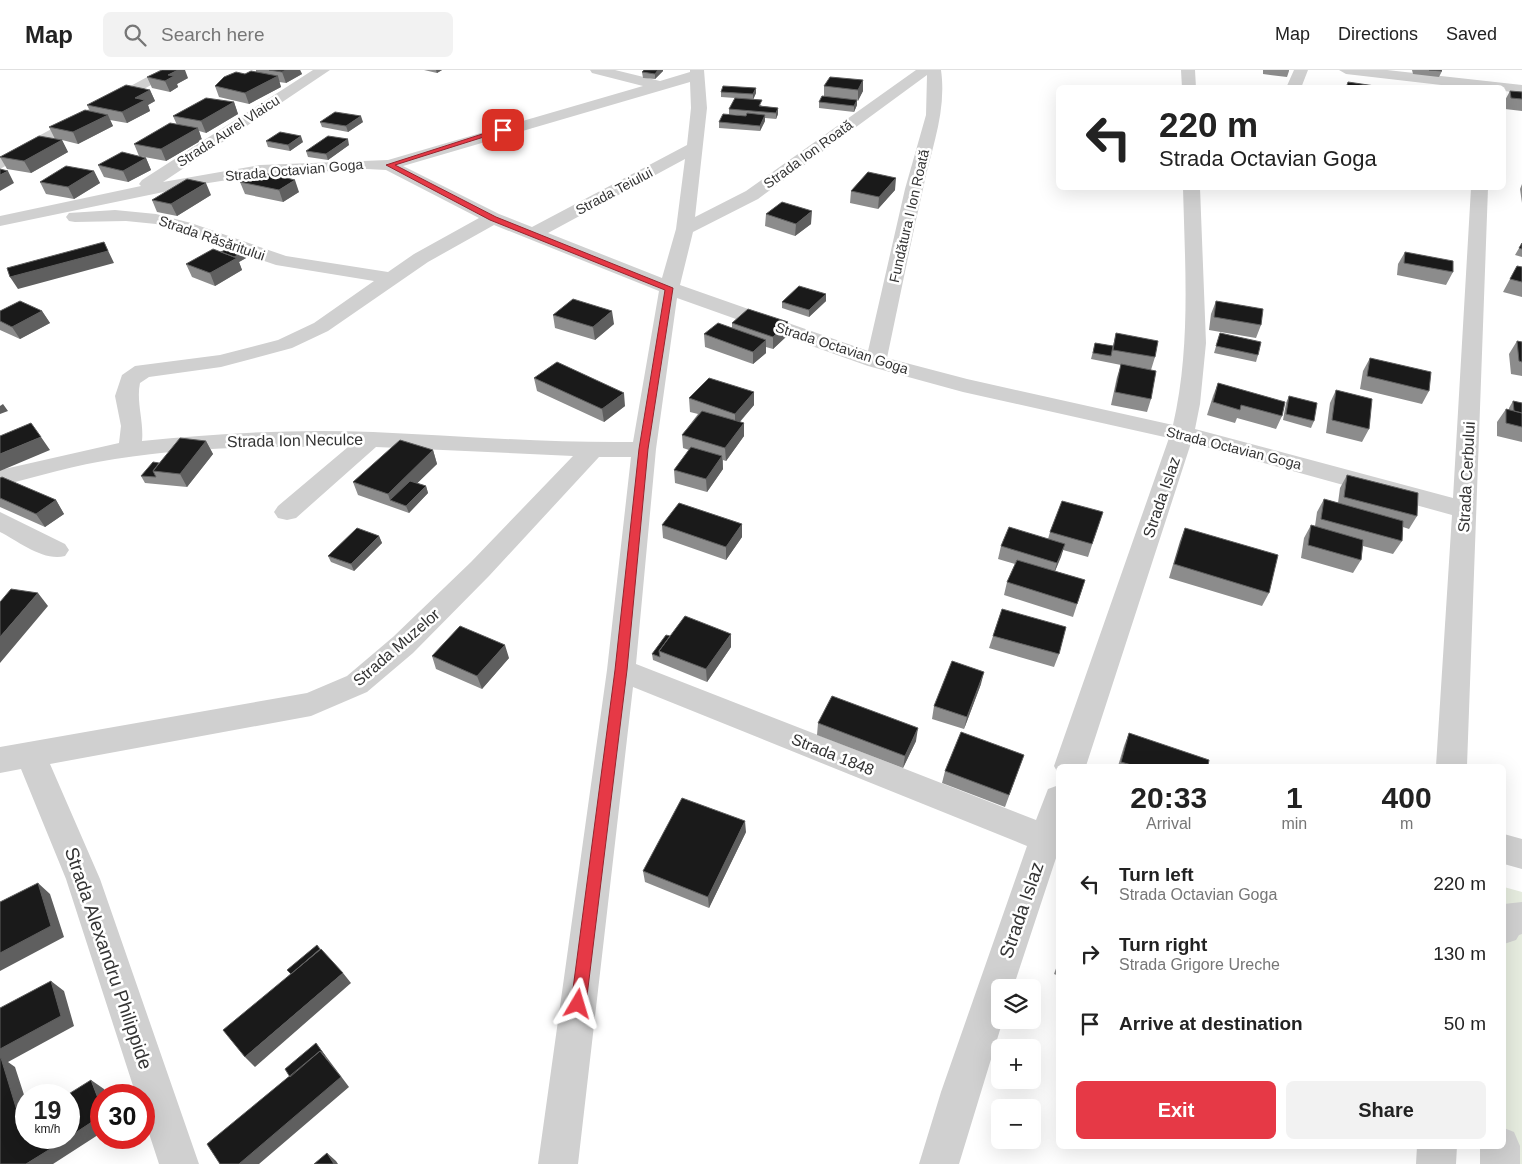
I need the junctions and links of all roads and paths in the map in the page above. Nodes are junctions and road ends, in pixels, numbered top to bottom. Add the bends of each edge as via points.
1 (171, 70) edge
2 (323, 70) edge
3 (597, 70) edge
4 (925, 70) edge
5 (934, 70) edge
6 (1188, 70) edge
7 (1301, 70) edge
8 (1346, 70) edge
9 (1492, 70) edge
10 (697, 73) edge
11 (1189, 85) edge
12 (1294, 85) edge
13 (1478, 85) edge
14 (1487, 85) edge
15 (658, 86) junction
16 (1506, 88) edge
17 (1522, 89) edge
18 (694, 147) junction
19 (0, 164) edge
20 (389, 165) junction
21 (1192, 190) edge
22 (1480, 190) edge
23 (134, 193) junction
24 (493, 218) junction
25 (2, 220) edge
26 (685, 229) junction
27 (533, 234) junction
28 (389, 278) junction
29 (669, 288) junction
30 (876, 361) junction
31 (1182, 434) junction
32 (371, 439) junction
33 (130, 449) junction
34 (644, 449) junction
35 (593, 450) junction
36 (0, 478) edge
37 (1465, 510) junction
38 (287, 512) dead end
39 (0, 520) edge
40 (56, 550) dead end
41 (621, 670) junction
42 (15, 757) edge
43 (1071, 764) edge
44 (1452, 764) edge
45 (1056, 808) edge
46 (1046, 838) junction
47 (1506, 850) edge
48 (1522, 854) edge
49 (1522, 918) edge
50 (1506, 920) edge
51 (1437, 1149) edge
52 (1500, 1149) edge
53 (179, 1164) edge
54 (558, 1164) edge
55 (939, 1164) edge
56 (1436, 1164) edge
57 (1500, 1164) edge

1 - 19 street
2 - 23 street, Strada Aurel Vlaicu
3 - 15 street
4 - 26 street, Strada Ion Roată via 752,195
5 - 30 street, Fundătura I Ion Roată via 938,85 936,108 914,187
6 - 11 street
7 - 12 street
8 - 13 street
9 - 14 street
10 - 15 street
10 - 18 street via 699,108
15 - 20 street
16 - 17 street
18 - 26 street
18 - 27 street, Strada Teiului
20 - 23 street, Strada Octavian Goga via 260,170
20 - 24 street, Strada Octavian Goga
21 - 31 street, Strada Islaz via 1195,370
22 - 37 street, Strada Cerbului
23 - 25 street, Strada Octavian Goga
24 - 27 street, Strada Octavian Goga
24 - 28 street
25 - 28 street, Strada Răsăritului via 109,216 153,218 269,258
26 - 29 street
27 - 29 street, Strada Octavian Goga
28 - 33 street via 321,327 284,344 221,361 142,371 130,380 126,396 132,426
29 - 30 street, Strada Octavian Goga
29 - 34 street
30 - 31 street, Strada Octavian Goga via 963,386
31 - 37 street, Strada Octavian Goga
31 - 43 street, Strada Islaz
32 - 33 street, Strada Ion Neculce via 300,438
32 - 35 street, Strada Ion Neculce
32 - 38 street
33 - 36 street, Strada Ion Neculce
34 - 35 street
34 - 41 street
35 - 42 street, Strada Muzelor via 480,569 403,645 357,684 311,704
37 - 44 street, Strada Cerbului
39 - 40 street
41 - 46 street, Strada 1848
41 - 54 street
42 - 53 street, Strada Alexandru Philippide via 83,879
45 - 46 street, Strada Islaz
46 - 55 street, Strada Islaz
47 - 48 street
49 - 50 street
51 - 56 street
52 - 57 street

